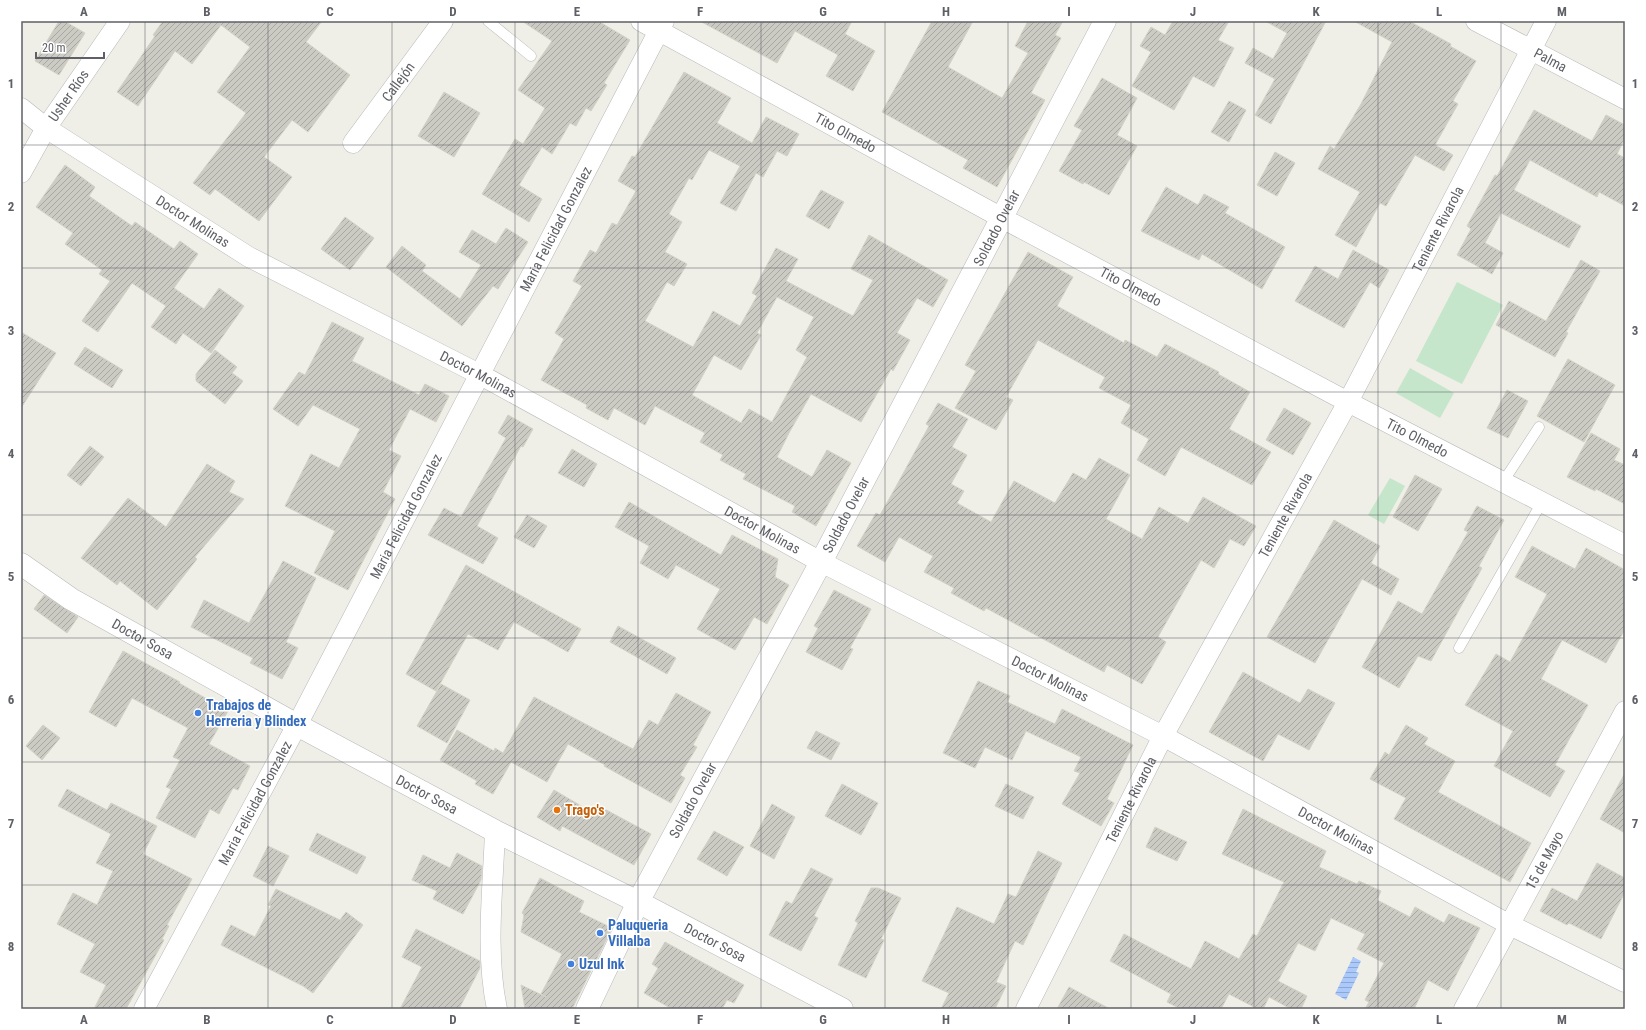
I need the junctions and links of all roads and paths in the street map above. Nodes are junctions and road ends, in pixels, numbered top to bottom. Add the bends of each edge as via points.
1 (120, 21) edge
2 (443, 21) edge
3 (488, 21) edge
4 (641, 21) edge
5 (1104, 21) edge
6 (1476, 21) edge
7 (1546, 21) edge
8 (661, 26) edge
9 (1532, 49) junction
10 (531, 56) dead end
11 (1625, 99) edge
12 (21, 108) edge
13 (46, 128) junction
14 (353, 143) dead end
15 (21, 172) edge
16 (1002, 218) junction
17 (479, 374) junction
18 (1348, 402) junction
19 (1539, 427) dead end
20 (1503, 482) junction
21 (1542, 502) junction
22 (1625, 545) edge
23 (821, 562) junction
24 (21, 564) edge
25 (1459, 648) dead end
26 (1625, 711) edge
27 (297, 725) junction
28 (1163, 736) junction
29 (495, 831) junction
30 (638, 902) junction
31 (1510, 925) junction
32 (1625, 982) edge
33 (144, 1009) edge
34 (497, 1009) edge
35 (587, 1009) edge
36 (842, 1009) edge
37 (1026, 1009) edge
38 (1464, 1009) edge

1 - 13 street, Usher Ríos
2 - 14 street, Callejón
3 - 10 lane
4 - 8 street, Tito Olmedo
5 - 16 main road, Soldado Ovelar
6 - 9 street, Palma
7 - 9 street, Teniente Rivarola
8 - 16 street, Tito Olmedo
8 - 17 street, Maria Felicidad Gonzalez
9 - 11 street, Palma
9 - 18 street, Teniente Rivarola
12 - 13 street, Doctor Molinas
13 - 15 street, Usher Ríos
13 - 17 street, Doctor Molinas via 249,257
16 - 18 street, Tito Olmedo
16 - 23 main road, Soldado Ovelar
17 - 23 street, Doctor Molinas
17 - 27 street, Maria Felicidad Gonzalez
18 - 20 street, Tito Olmedo
18 - 28 street, Teniente Rivarola
19 - 20 lane
20 - 21 street, Tito Olmedo
21 - 22 street, Tito Olmedo
21 - 25 lane
23 - 28 street, Doctor Molinas
23 - 30 main road, Soldado Ovelar
24 - 27 main road, Doctor Sosa via 72,599
26 - 31 street, 15 de Mayo
27 - 29 main road, Doctor Sosa
27 - 33 street, Maria Felicidad Gonzalez
28 - 31 street, Doctor Molinas
28 - 37 street, Teniente Rivarola
29 - 30 main road, Doctor Sosa
29 - 34 street via 492,940 494,996
30 - 35 main road, Soldado Ovelar
30 - 36 main road, Doctor Sosa
31 - 32 street, Doctor Molinas
31 - 38 street, 15 de Mayo

